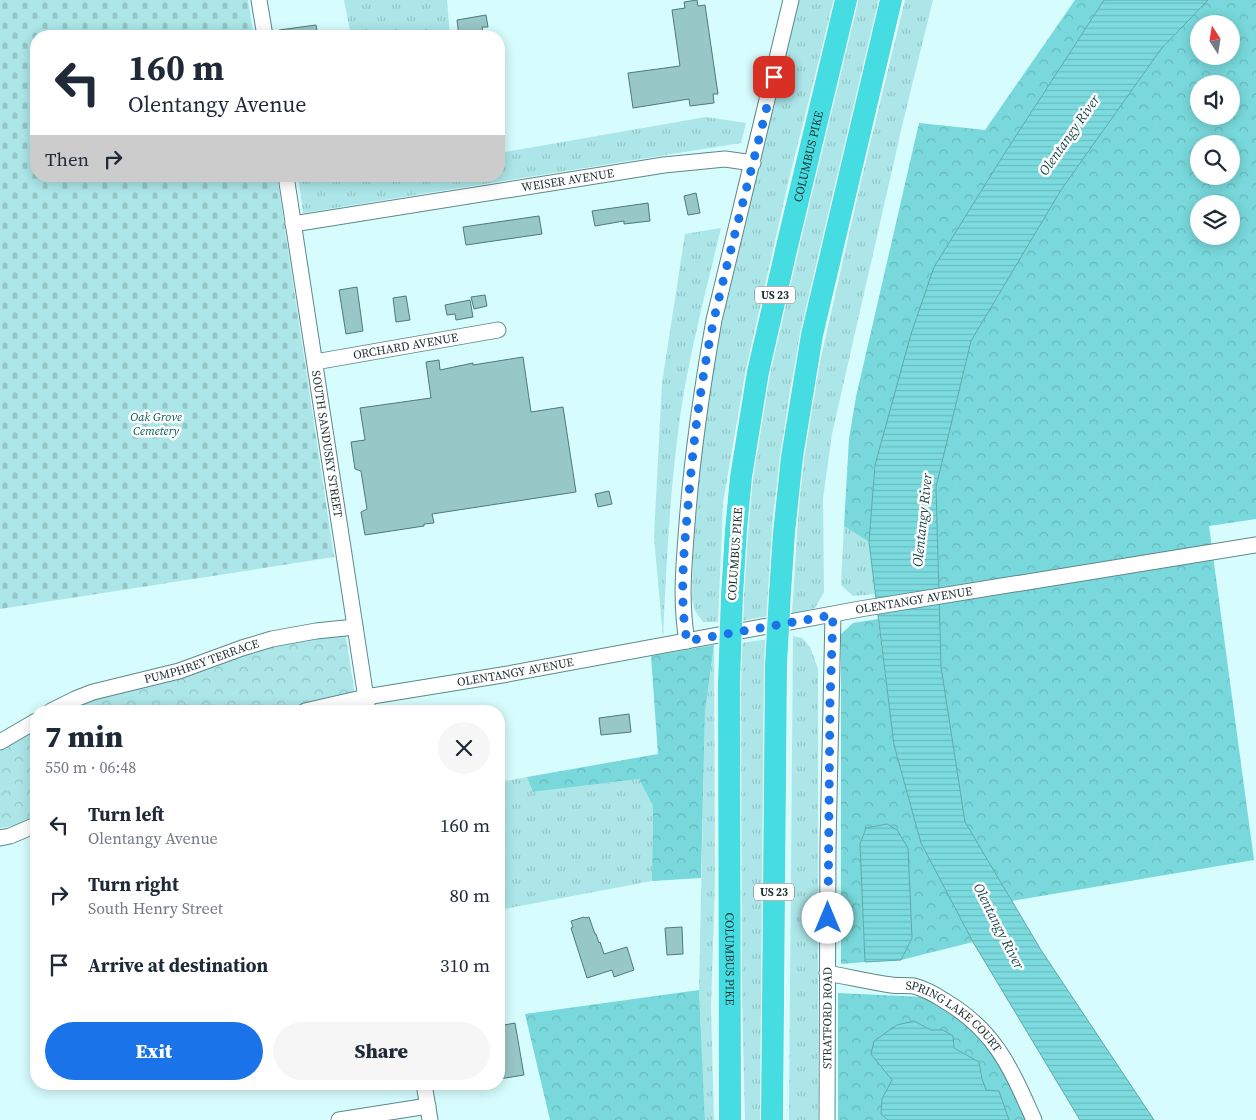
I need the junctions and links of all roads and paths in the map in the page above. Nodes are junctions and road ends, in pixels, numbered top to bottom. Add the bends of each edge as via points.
1 (260, 0) edge
2 (792, 0) edge
3 (846, 0) edge
4 (891, 0) edge
5 (264, 30) edge
6 (753, 163) junction
7 (287, 182) edge
8 (293, 224) junction
9 (498, 330) dead end
10 (314, 362) junction
11 (1256, 545) edge
12 (833, 615) junction
13 (355, 627) junction
14 (687, 641) junction
15 (367, 704) edge
16 (62, 705) edge
17 (328, 705) edge
18 (30, 724) edge
19 (0, 742) edge
20 (30, 828) edge
21 (0, 838) edge
22 (828, 973) junction
23 (425, 1090) edge
24 (429, 1113) edge
25 (339, 1120) edge
26 (730, 1120) edge
27 (772, 1120) edge
28 (826, 1120) edge
29 (1034, 1120) edge

1 - 5 street
2 - 6 street
3 - 26 highway, COLUMBUS PIKE / US 23, bridge via 758,372 741,476 729,683
4 - 27 highway, US 23, bridge via 812,335 792,457 776,665
6 - 8 street, WEISER AVENUE via 725,160 664,165
6 - 14 street via 714,320 696,427 682,596
7 - 8 street, SOUTH SANDUSKY STREET
8 - 10 street, SOUTH SANDUSKY STREET
9 - 10 street, ORCHARD AVENUE
10 - 13 street, SOUTH SANDUSKY STREET
11 - 12 street, OLENTANGY AVENUE
12 - 14 street, OLENTANGY AVENUE
12 - 22 street, STRATFORD ROAD
13 - 15 street, SOUTH SANDUSKY STREET
13 - 16 street, PUMPHREY TERRACE via 272,639 179,671 93,692
14 - 15 street, OLENTANGY AVENUE
15 - 17 street, OLENTANGY AVENUE
18 - 19 street
20 - 21 street
22 - 28 street, STRATFORD ROAD
22 - 29 street, SPRING LAKE COURT via 914,986 958,1009 991,1038
23 - 24 street
24 - 25 street

